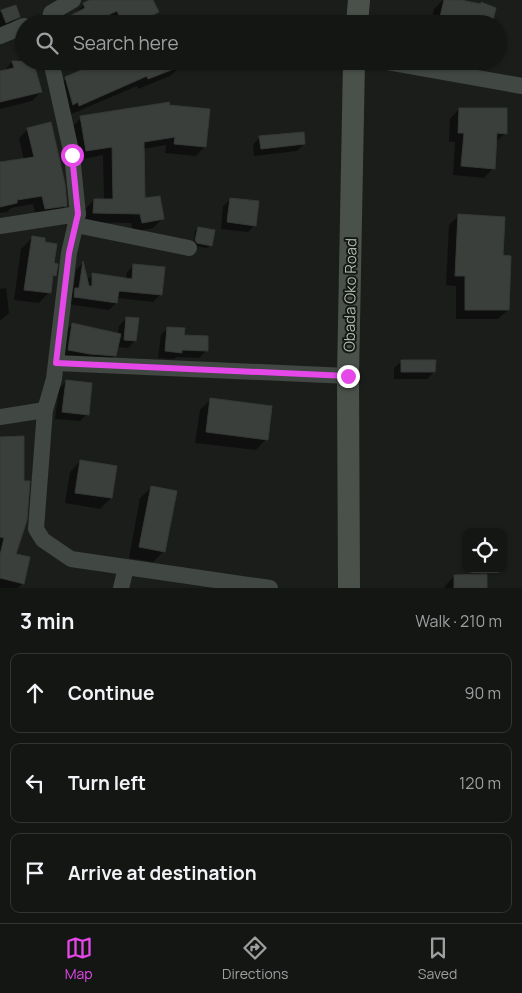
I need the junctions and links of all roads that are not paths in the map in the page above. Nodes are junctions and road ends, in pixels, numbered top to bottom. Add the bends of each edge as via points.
1 (73, 0) edge
2 (359, 0) edge
3 (54, 15) edge
4 (358, 15) edge
5 (15, 30) edge
6 (0, 36) edge
7 (53, 70) edge
8 (354, 70) edge
9 (432, 70) edge
10 (522, 86) edge
11 (77, 220) junction
12 (0, 226) edge
13 (188, 248) dead end
14 (56, 363) junction
15 (348, 376) junction
16 (45, 410) junction
17 (0, 417) edge
18 (126, 568) junction
19 (121, 588) edge
20 (270, 588) edge
21 (349, 588) edge

1 - 3 street
2 - 4 main road
5 - 6 street
7 - 11 street via 72,155
8 - 15 main road, Obada Oko Road
9 - 10 street
11 - 12 street
11 - 13 street
11 - 14 street via 69,253
14 - 15 street
14 - 16 street
15 - 21 main road, Obada Oko Road
16 - 17 street
16 - 18 street via 36,529 42,540 71,559
18 - 19 street
18 - 20 street

